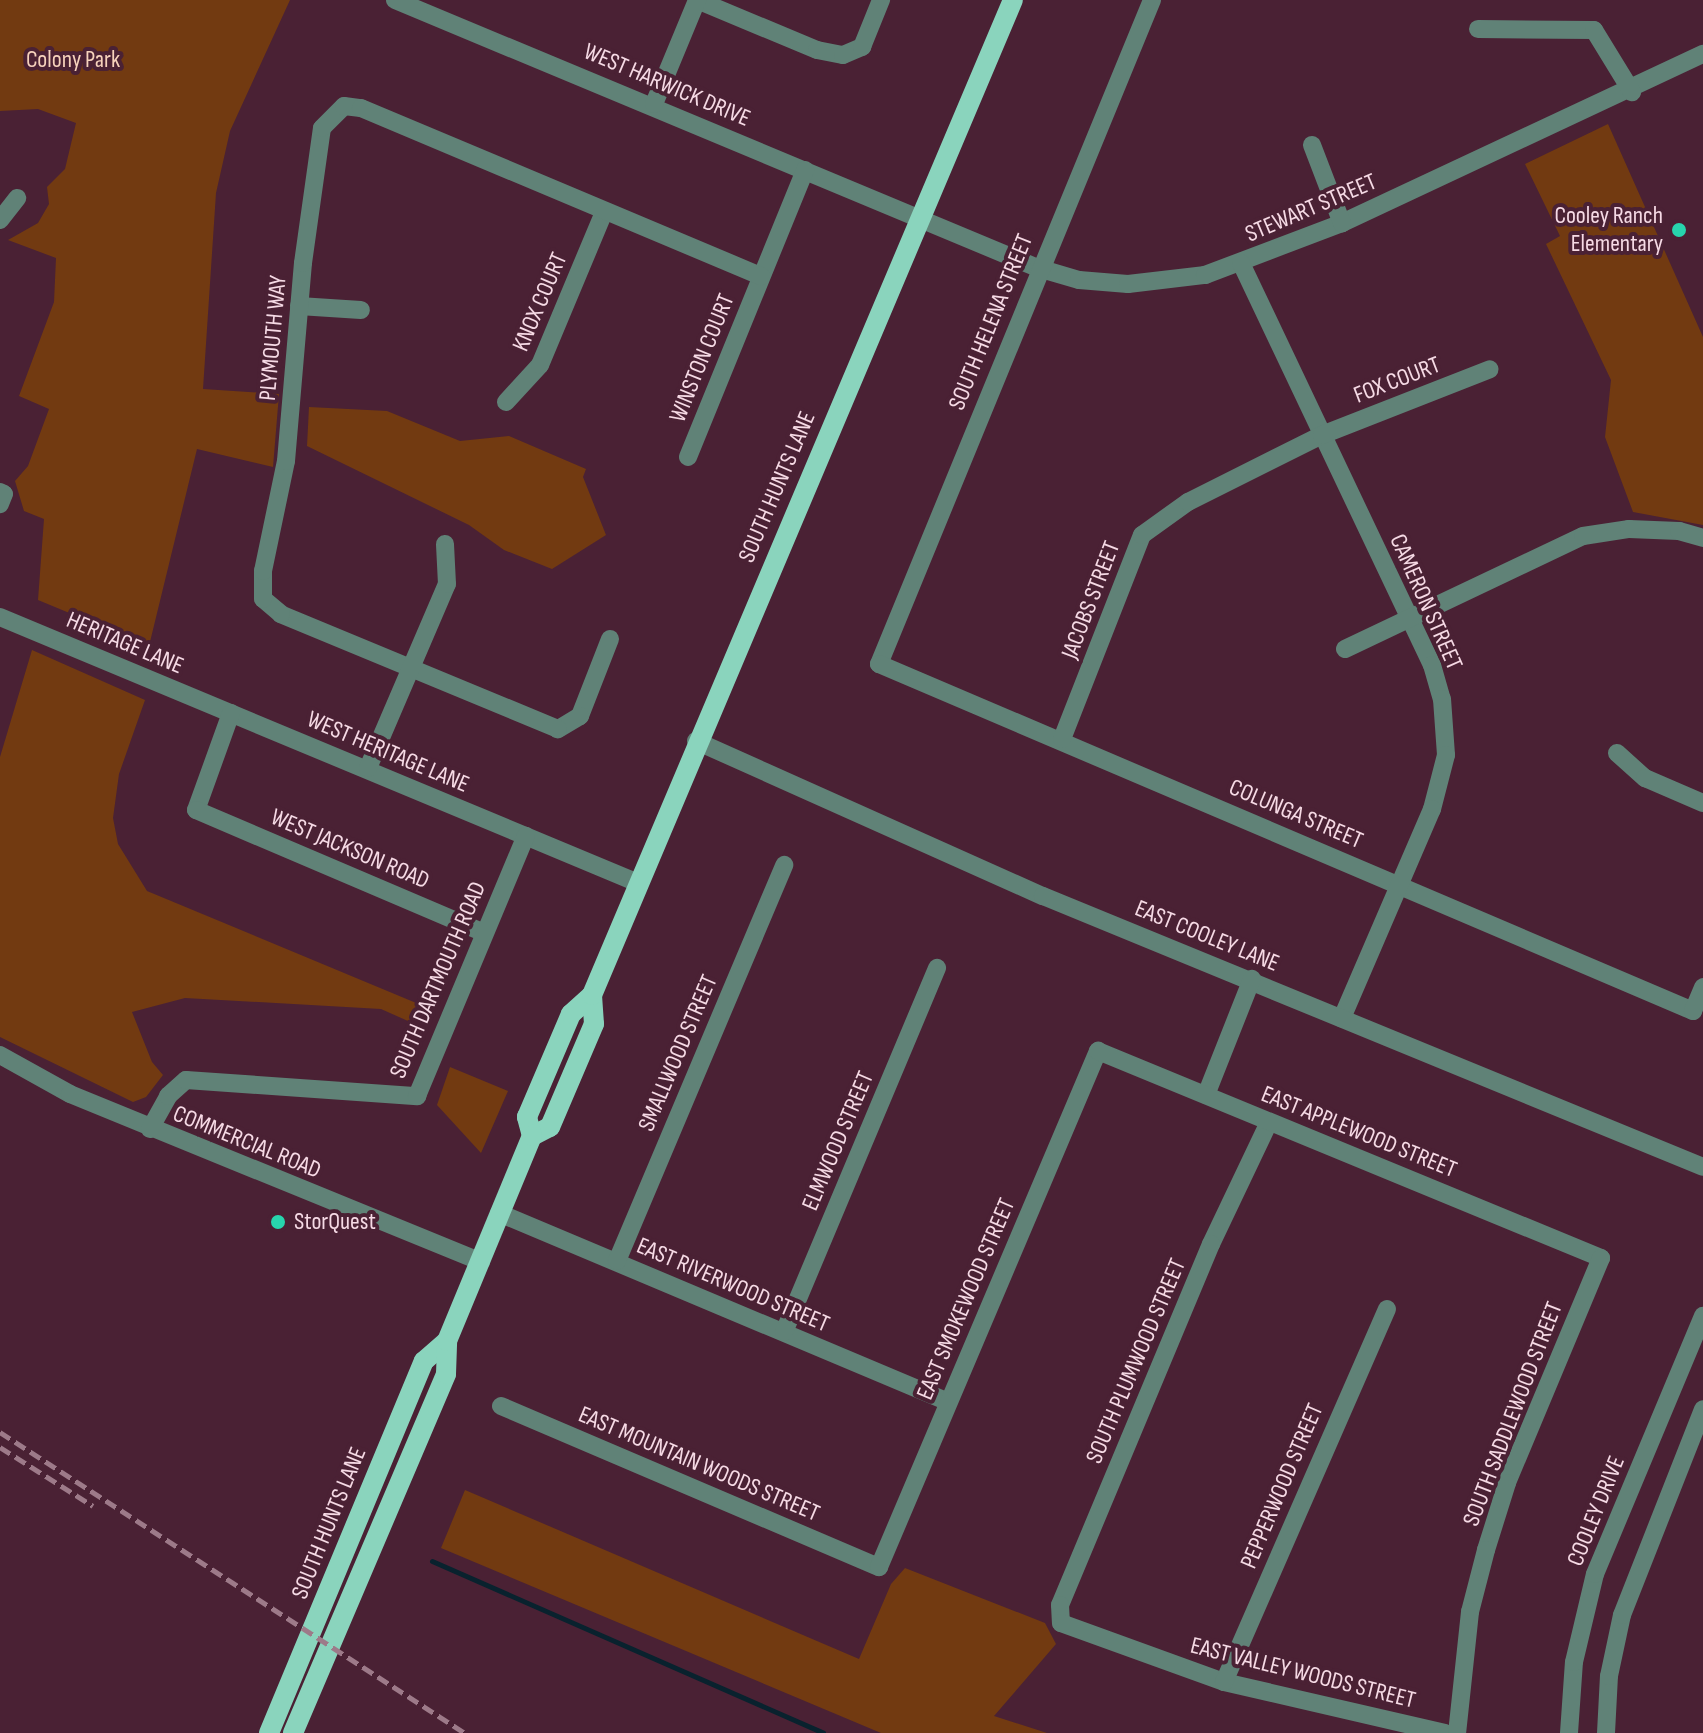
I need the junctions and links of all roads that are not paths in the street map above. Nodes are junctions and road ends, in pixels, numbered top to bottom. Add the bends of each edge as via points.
1 (395, 0) edge
2 (697, 0) edge
3 (881, 0) edge
4 (1013, 0) edge
5 (1152, 0) edge
6 (1478, 29) dead end
7 (1703, 54) edge
8 (1632, 92) junction
9 (654, 104) junction
10 (1312, 145) dead end
11 (805, 170) junction
12 (17, 198) dead end
13 (604, 212) junction
14 (0, 220) edge
15 (918, 220) junction
16 (1342, 223) junction
17 (1241, 263) junction
18 (1038, 268) junction
19 (761, 276) junction
20 (299, 306) junction
21 (361, 310) dead end
22 (1490, 369) dead end
23 (506, 402) dead end
24 (1322, 435) junction
25 (688, 457) dead end
26 (1703, 538) edge
27 (445, 544) dead end
28 (0, 617) edge
29 (1410, 618) junction
30 (610, 639) dead end
31 (1345, 649) dead end
32 (879, 664) joint
33 (413, 669) junction
34 (231, 713) junction
35 (1062, 739) junction
36 (696, 741) junction
37 (1617, 753) dead end
38 (368, 768) junction
39 (1703, 803) edge
40 (526, 836) junction
41 (784, 865) dead end
42 (638, 883) junction
43 (1400, 886) junction
44 (484, 933) junction
45 (937, 968) dead end
46 (1252, 979) junction
47 (1703, 987) edge
48 (1342, 1018) junction
49 (1098, 1051) joint
50 (0, 1055) edge
51 (1206, 1095) junction
52 (1269, 1122) junction
53 (150, 1129) junction
54 (1703, 1167) edge
55 (499, 1213) junction
56 (1601, 1258) joint
57 (617, 1261) junction
58 (481, 1262) junction
59 (1387, 1309) dead end
60 (1703, 1316) edge
61 (784, 1332) junction
62 (948, 1402) junction
63 (501, 1406) dead end
64 (1703, 1409) edge
65 (879, 1567) joint
66 (1061, 1623) joint
67 (1224, 1682) junction
68 (296, 1696) junction
69 (269, 1733) edge
70 (293, 1733) edge
71 (1445, 1733) edge
72 (1457, 1733) edge
73 (1569, 1733) edge
74 (1606, 1733) edge

1 - 9 street, WEST HARWICK DRIVE
2 - 3 street via 817,50 843,55 862,47
2 - 9 street
4 - 15 main road, SOUTH HUNTS LANE
5 - 18 street, SOUTH HELENA STREET
6 - 8 street via 1594,30
7 - 8 street, STEWART STREET
8 - 16 street, STEWART STREET
9 - 11 street, WEST HARWICK DRIVE
10 - 16 street
11 - 15 street, WEST HARWICK DRIVE
11 - 19 street, WINSTON COURT
12 - 14 street
13 - 19 street, PLYMOUTH WAY
13 - 20 street, PLYMOUTH WAY via 361,108 344,106 322,128
13 - 23 street, KNOX COURT via 540,365
15 - 18 street, STEWART STREET
15 - 36 main road, SOUTH HUNTS LANE
16 - 17 street, STEWART STREET
17 - 18 street, STEWART STREET via 1205,275 1128,284 1079,280
17 - 24 street, CAMERON STREET
18 - 32 street, SOUTH HELENA STREET
19 - 25 street, WINSTON COURT
20 - 21 street
20 - 33 street, PLYMOUTH WAY via 286,461 263,571 263,599 281,614
22 - 24 street, FOX COURT
24 - 29 street, CAMERON STREET
24 - 35 street, JACOBS STREET via 1188,502 1142,535
26 - 29 street via 1679,531 1629,529 1583,536
27 - 33 street via 447,584
28 - 34 street, HERITAGE LANE
29 - 31 street
29 - 43 street, CAMERON STREET via 1442,699 1446,755 1432,809
30 - 33 street, PLYMOUTH WAY via 580,716 558,729
32 - 35 street, COLUNGA STREET
33 - 38 street
34 - 38 street, WEST HERITAGE LANE
34 - 44 street, WEST JACKSON ROAD via 196,810
35 - 43 street, COLUNGA STREET
36 - 42 main road, SOUTH HUNTS LANE
36 - 46 street, EAST COOLEY LANE via 1043,896
37 - 39 street via 1645,778
38 - 40 street, WEST HERITAGE LANE
40 - 42 street
40 - 44 street, SOUTH DARTMOUTH ROAD
41 - 57 street, SMALLWOOD STREET
42 - 55 main road, SOUTH HUNTS LANE via 592,995 571,1014 527,1117 532,1136
43 - 47 street, COLUNGA STREET via 1693,1011
43 - 48 street, CAMERON STREET
44 - 53 street, SOUTH DARTMOUTH ROAD via 417,1096 186,1080 175,1087
45 - 61 street, ELMWOOD STREET
46 - 48 street, EAST COOLEY LANE
46 - 51 street
48 - 54 street, EAST COOLEY LANE
49 - 51 street, EAST APPLEWOOD STREET
49 - 62 street, EAST SMOKEWOOD STREET
50 - 53 street, COMMERCIAL ROAD via 70,1094
51 - 52 street, EAST APPLEWOOD STREET
52 - 56 street, EAST APPLEWOOD STREET
52 - 66 street, SOUTH PLUMWOOD STREET via 1211,1244 1060,1605
53 - 58 street, COMMERCIAL ROAD
55 - 57 street, EAST RIVERWOOD STREET
55 - 58 main road, SOUTH HUNTS LANE
56 - 72 street, SOUTH SADDLEWOOD STREET via 1507,1483 1486,1550 1470,1612
57 - 61 street, EAST RIVERWOOD STREET
58 - 68 main road, SOUTH HUNTS LANE via 447,1341 424,1361 345,1580
59 - 67 street, PEPPERWOOD STREET
60 - 73 street, COOLEY DRIVE via 1595,1574 1574,1662
61 - 62 street, EAST RIVERWOOD STREET
62 - 65 street, EAST SMOKEWOOD STREET
63 - 65 street, EAST MOUNTAIN WOODS STREET
64 - 74 street via 1622,1615 1609,1676
66 - 67 street, EAST VALLEY WOODS STREET
67 - 71 street, EAST VALLEY WOODS STREET
68 - 69 main road, SOUTH HUNTS LANE
68 - 70 main road, SOUTH HUNTS LANE

